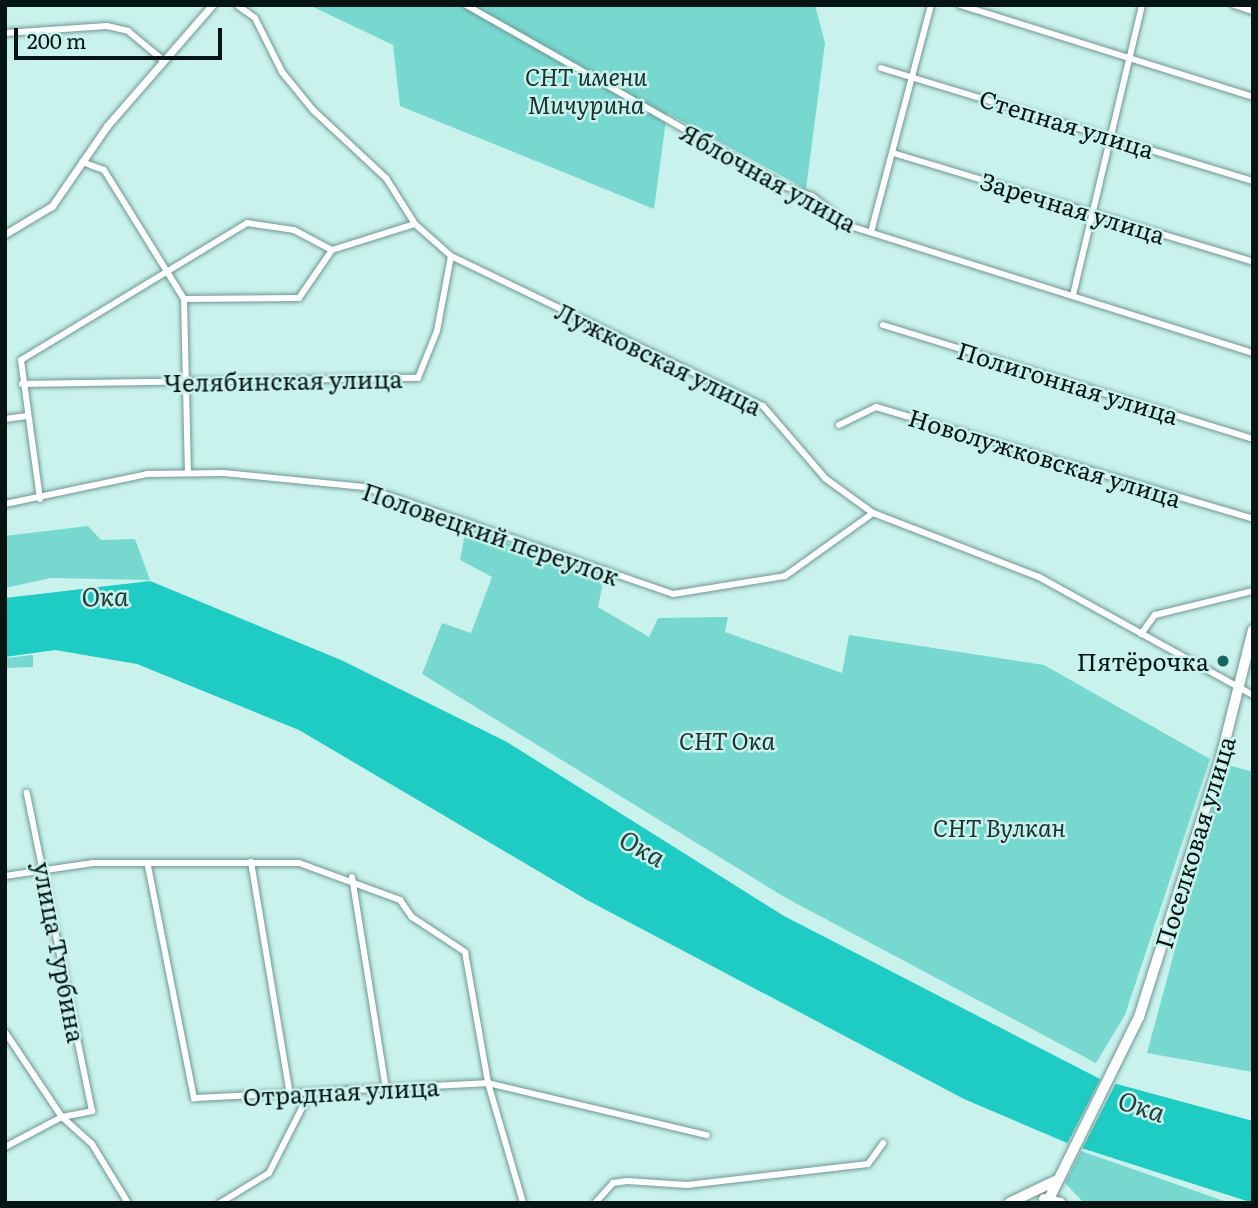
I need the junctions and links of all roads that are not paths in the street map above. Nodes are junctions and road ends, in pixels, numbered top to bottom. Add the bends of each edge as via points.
1 (212, 5) edge
2 (237, 5) edge
3 (466, 5) edge
4 (931, 5) edge
5 (960, 5) edge
6 (1142, 5) edge
7 (1234, 5) edge
8 (1253, 11) edge
9 (5, 33) edge
10 (1128, 58) junction
11 (164, 61) junction
12 (881, 68) dead end
13 (911, 76) junction
14 (1253, 97) edge
15 (1107, 135) junction
16 (893, 153) junction
17 (82, 162) junction
18 (1253, 181) edge
19 (1090, 212) junction
20 (415, 224) junction
21 (871, 232) junction
22 (5, 234) edge
23 (332, 250) junction
24 (450, 256) junction
25 (1253, 262) edge
26 (171, 272) junction
27 (1073, 295) junction
28 (184, 299) junction
29 (883, 326) dead end
30 (1253, 353) edge
31 (188, 382) junction
32 (22, 384) junction
33 (27, 416) junction
34 (5, 419) edge
35 (839, 425) dead end
36 (1253, 439) edge
37 (188, 473) junction
38 (40, 499) junction
39 (5, 504) edge
40 (873, 513) junction
41 (1253, 519) edge
42 (1253, 591) edge
43 (1253, 630) edge
44 (1141, 634) junction
45 (1239, 690) junction
46 (1253, 695) edge
47 (27, 793) dead end
48 (251, 862) junction
49 (148, 866) junction
50 (43, 867) junction
51 (5, 876) edge
52 (352, 877) junction
53 (5, 1032) edge
54 (488, 1083) junction
55 (386, 1089) junction
56 (309, 1094) junction
57 (290, 1095) junction
58 (62, 1117) junction
59 (707, 1135) dead end
60 (883, 1143) dead end
61 (5, 1147) edge
62 (1058, 1178) junction
63 (1027, 1199) junction
64 (1048, 1201) edge
65 (128, 1203) edge
66 (220, 1203) edge
67 (523, 1203) edge
68 (595, 1203) edge
69 (1009, 1203) edge
70 (1061, 1203) edge
71 (1068, 1203) edge

1 - 11 street
2 - 20 street, Лужковская улица via 255,18 282,72 386,178
3 - 21 street, Яблочная улица
4 - 13 street
5 - 10 street
6 - 10 street
7 - 8 street
9 - 11 street via 107,26 128,31
10 - 14 street
10 - 15 street
11 - 17 street
12 - 13 street, Степная улица
13 - 15 street, Степная улица
13 - 16 street
15 - 18 street, Степная улица
15 - 19 street
16 - 19 street, Заречная улица
16 - 21 street
17 - 22 street via 52,206
17 - 26 street via 104,170
19 - 25 street, Заречная улица
19 - 27 street
20 - 23 street
20 - 24 street, Лужковская улица
21 - 27 street, Яблочная улица
23 - 26 street via 294,230 255,220
23 - 28 street via 299,298
24 - 31 street, Челябинская улица via 437,331 418,378
24 - 40 street, Лужковская улица via 763,406 826,479
26 - 28 street
26 - 32 street via 21,360
27 - 30 street, Яблочная улица
28 - 31 street
29 - 36 street, Полигонная улица
31 - 32 street, Челябинская улица
31 - 37 street
32 - 33 street
33 - 34 street
33 - 38 street
35 - 41 street, Новолужковская улица via 876,407
37 - 38 street, Половецкий переулок via 147,474
37 - 40 street, Половецкий переулок via 364,487 673,594 785,576
38 - 39 street, Половецкий переулок
40 - 44 street, Лужковская улица via 1039,577
42 - 44 street via 1155,615
43 - 45 highway, Поселковая улица
44 - 45 street, Лужковская улица
45 - 46 street, Лужковская улица
45 - 62 highway, Поселковая улица via 1124,1050
47 - 50 street, улица Турбина
48 - 49 street
48 - 52 street via 299,863
48 - 57 street
49 - 50 street
49 - 57 street, Отрадная улица via 194,1098
50 - 51 street
50 - 58 street, улица Турбина via 92,1111
52 - 54 street via 400,900 412,917 465,952
52 - 55 street
53 - 58 street
54 - 55 street, Отрадная улица
54 - 59 street, Отрадная улица
54 - 67 street
55 - 56 street, Отрадная улица
56 - 57 street, Отрадная улица
56 - 66 street via 269,1172
58 - 61 street
58 - 65 street via 92,1144
60 - 68 street via 867,1164 687,1185 613,1183
62 - 63 highway
62 - 64 highway, Поселковая улица
62 - 71 highway via 1058,1193
63 - 64 highway
63 - 69 highway
64 - 70 highway

